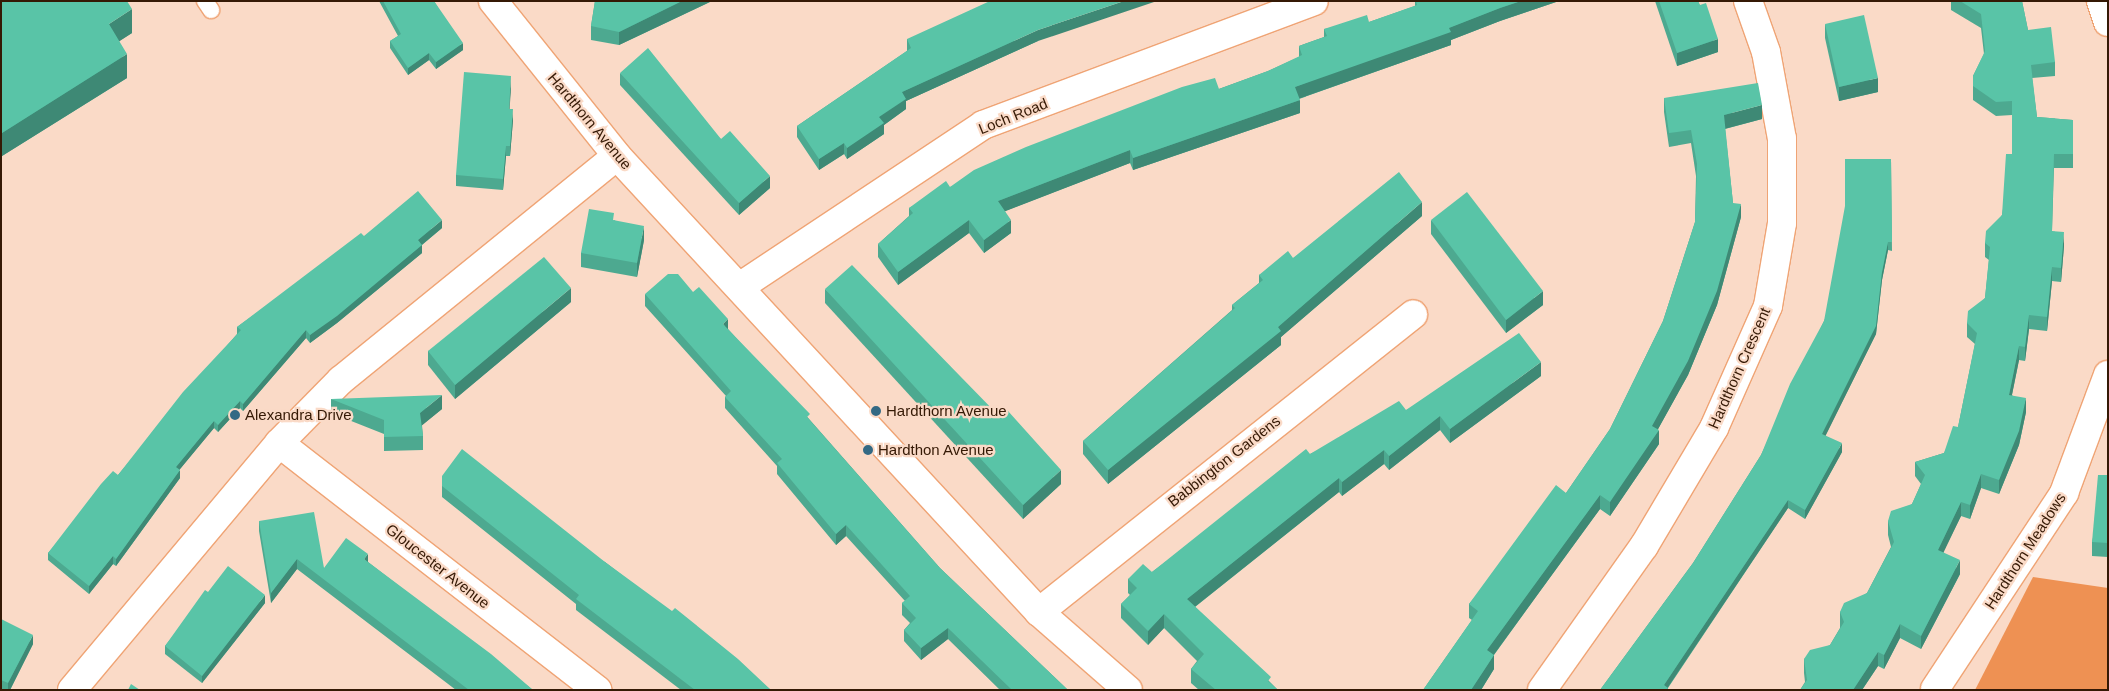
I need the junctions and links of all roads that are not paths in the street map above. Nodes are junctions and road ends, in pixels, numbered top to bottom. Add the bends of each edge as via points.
1 (1314, 1) edge
2 (1748, 1) edge
3 (2101, 1) edge
4 (495, 2) edge
5 (2108, 22) edge
6 (617, 156) junction
7 (741, 286) junction
8 (1413, 314) dead end
9 (2108, 375) edge
10 (279, 443) junction
11 (1039, 612) junction
12 (1935, 689) edge
13 (72, 690) edge
14 (597, 690) edge
15 (1128, 690) edge
16 (1542, 690) edge

1 - 7 street, Loch Road via 983,126
2 - 16 street, Hardthorn Crescent via 1766,52 1782,139 1782,223 1768,306 1709,437 1644,546
3 - 5 street
4 - 6 street, Hardthorn Avenue
6 - 7 street, Hardthorn Avenue
6 - 10 street via 341,380
7 - 11 street, Hardthorn Avenue
8 - 11 street, Babbington Gardens
9 - 12 street, Hardthorn Meadows via 2064,493
10 - 13 street
10 - 14 street, Gloucester Avenue
11 - 15 street, Hardthorn Avenue

